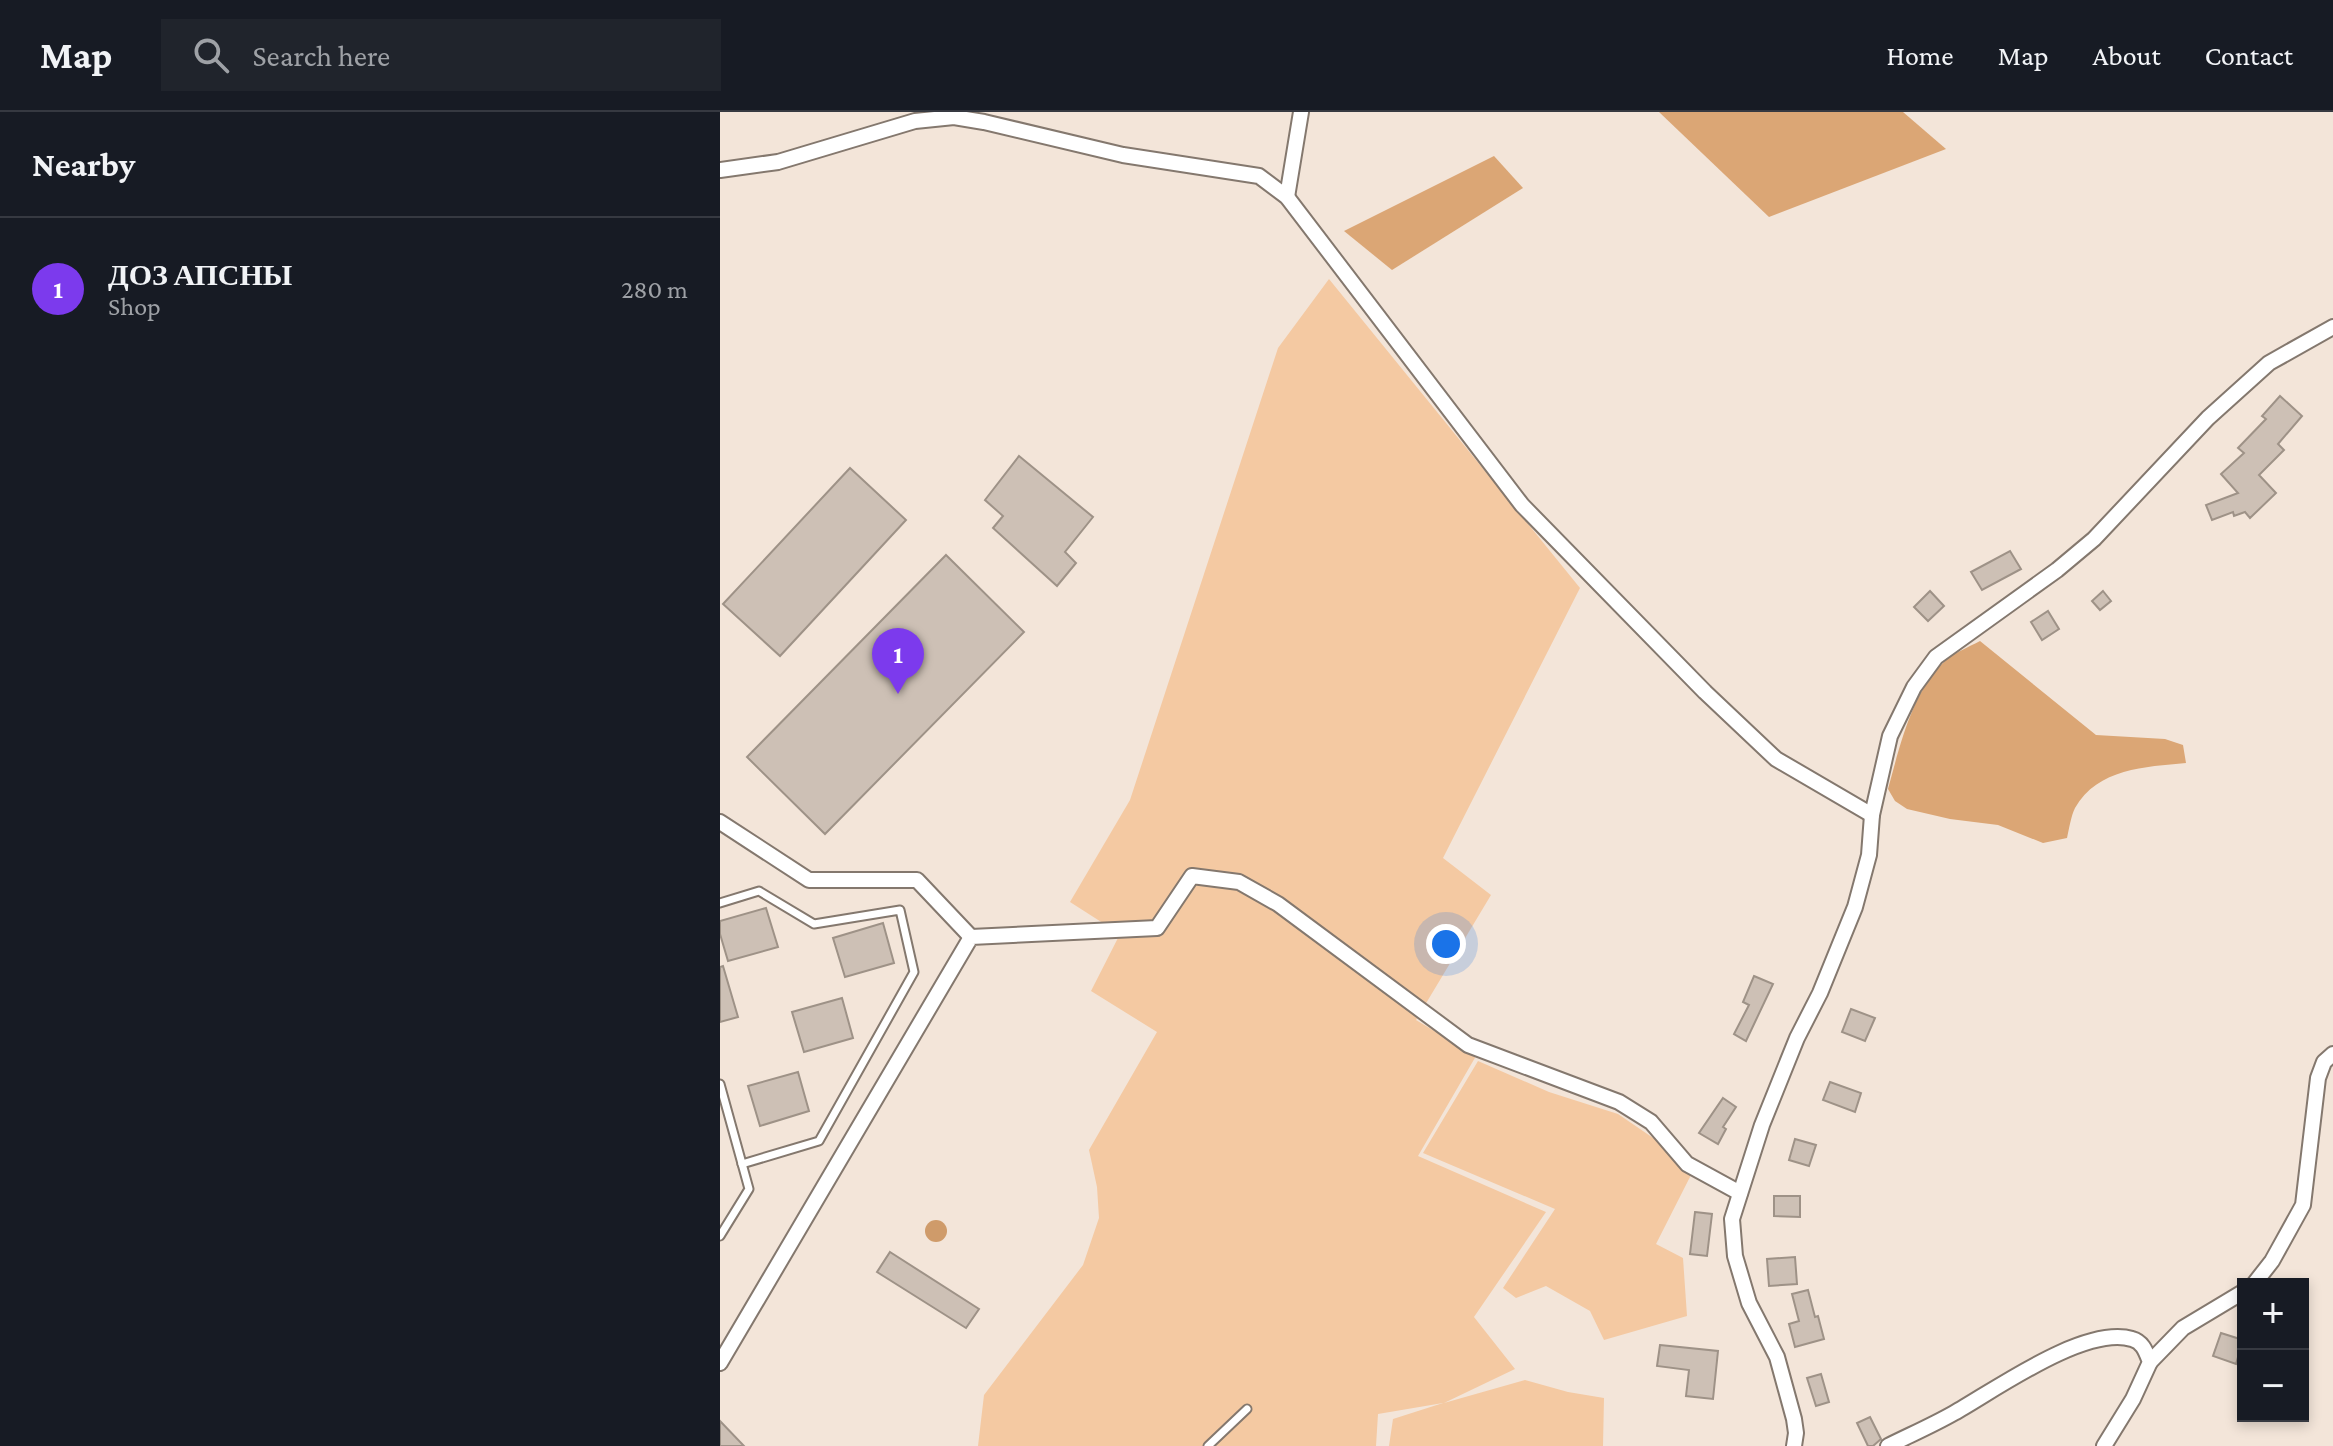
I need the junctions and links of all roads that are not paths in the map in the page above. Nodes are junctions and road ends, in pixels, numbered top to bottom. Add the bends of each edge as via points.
1 (1301, 112) edge
2 (990, 117) edge
3 (720, 170) edge
4 (1287, 197) junction
5 (2333, 327) edge
6 (1872, 815) junction
7 (720, 822) edge
8 (720, 903) edge
9 (971, 937) junction
10 (2333, 1054) edge
11 (720, 1084) edge
12 (742, 1164) junction
13 (1740, 1193) junction
14 (720, 1213) edge
15 (730, 1218) junction
16 (720, 1236) edge
17 (2259, 1278) edge
18 (2237, 1296) edge
19 (2150, 1362) junction
20 (720, 1363) edge
21 (1247, 1409) dead end
22 (1796, 1442) edge
23 (1208, 1446) edge
24 (1888, 1446) edge
25 (2104, 1446) edge

1 - 4 street
2 - 3 street via 915,121 778,162
2 - 4 street via 1123,155 1259,176
4 - 6 street via 1522,505 1776,759
5 - 6 street via 2269,363 2208,418 2094,539 1936,657 1890,736
6 - 13 street via 1869,855 1855,907 1785,1067
7 - 9 street via 809,880 917,880
8 - 12 lane via 759,891 814,924 900,910 914,972 819,1141
9 - 13 street via 1157,928 1192,876 1239,882 1278,904 1468,1045 1619,1102 1651,1122 1687,1164
9 - 20 street
10 - 17 street via 2318,1078 2303,1205
11 - 12 lane
12 - 15 lane via 749,1189
13 - 22 street via 1732,1219 1735,1256 1749,1303 1777,1357
14 - 15 lane
15 - 16 lane
18 - 19 street via 2183,1328
19 - 24 street via 2135,1339 2091,1341 2047,1359
19 - 25 street
21 - 23 lane

